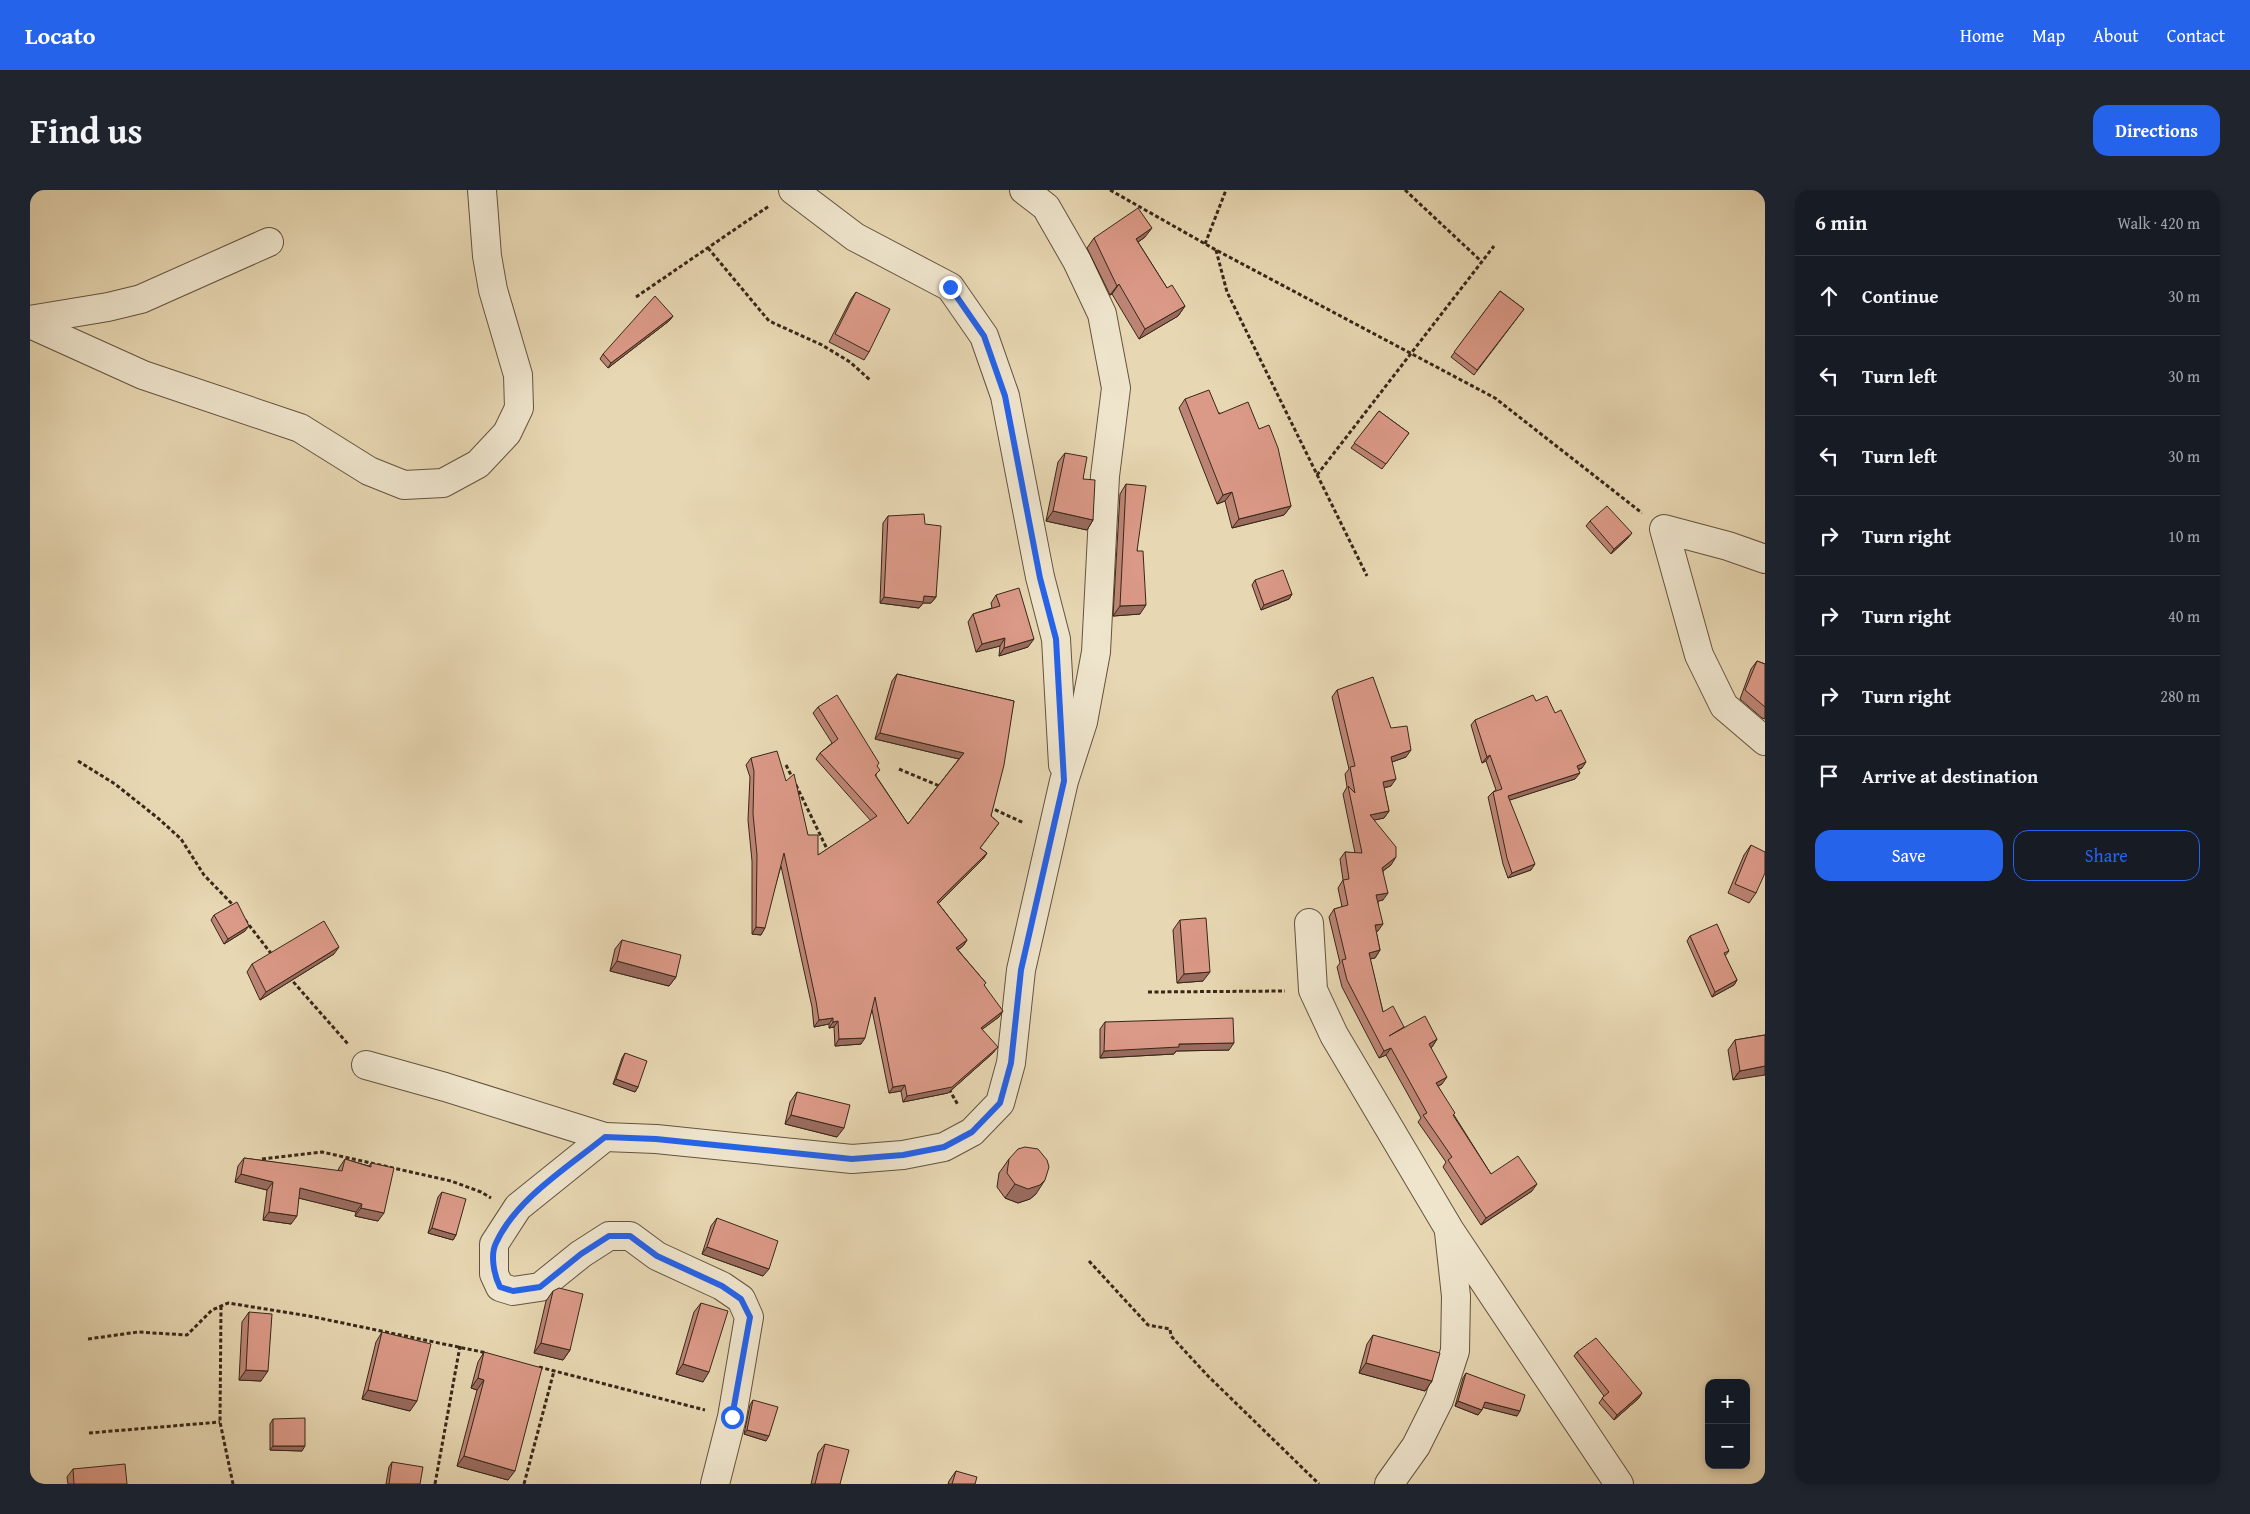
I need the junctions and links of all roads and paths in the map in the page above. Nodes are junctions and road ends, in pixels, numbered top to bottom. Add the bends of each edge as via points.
1 (482, 190) edge
2 (1024, 190) edge
3 (1110, 190) edge
4 (1226, 190) edge
5 (1404, 190) edge
6 (785, 195) edge
7 (269, 242) dead end
8 (1205, 244) junction
9 (1494, 246) dead end
10 (708, 248) junction
11 (1216, 250) junction
12 (1482, 261) junction
13 (636, 297) dead end
14 (30, 320) edge
15 (30, 324) edge
16 (1412, 354) junction
17 (870, 380) dead end
18 (1317, 475) junction
19 (1664, 530) junction
20 (1765, 559) edge
21 (1366, 576) dead end
22 (1765, 741) edge
23 (78, 761) dead end
24 (786, 765) dead end
25 (899, 769) dead end
26 (1064, 781) junction
27 (944, 788) edge
28 (980, 804) edge
29 (1052, 835) junction
30 (830, 855) edge
31 (1309, 923) dead end
32 (274, 957) edge
33 (285, 972) edge
34 (1313, 990) junction
35 (1148, 992) dead end
36 (366, 1065) joint
37 (945, 1081) edge
38 (972, 1132) junction
39 (605, 1137) junction
40 (262, 1160) edge
41 (514, 1214) junction
42 (1449, 1229) junction
43 (1089, 1261) dead end
44 (221, 1306) junction
45 (88, 1340) dead end
46 (460, 1346) junction
47 (488, 1354) edge
48 (535, 1366) edge
49 (554, 1371) junction
50 (732, 1417) junction
51 (220, 1422) junction
52 (89, 1433) dead end
53 (233, 1484) edge
54 (435, 1484) edge
55 (524, 1484) edge
56 (715, 1484) edge
57 (1319, 1484) edge
58 (1388, 1484) edge
59 (1619, 1484) edge

1 - 15 street via 487,256 493,290 518,375 519,408 507,432 478,464 443,483 404,485 395,482 369,471 300,428 143,375
2 - 26 street via 1046,207 1102,314 1116,388 1105,476 1096,652 1083,722
3 - 8 path
4 - 8 path
5 - 12 path
6 - 10 path
6 - 26 street via 855,237 950,287 984,336 1005,396 1040,578 1056,639
7 - 14 street via 141,299
8 - 11 path
9 - 12 path
10 - 13 path
10 - 17 path via 769,321 822,345 850,362
11 - 16 path
11 - 18 path via 1226,292
12 - 16 path
16 - 18 path
16 - 19 path via 1495,398
18 - 21 path
19 - 20 street
19 - 22 street via 1698,656 1724,706
23 - 32 path via 115,784 181,839 204,875 234,906
24 - 30 path
25 - 27 path
26 - 29 street
28 - 29 path
29 - 38 street via 1021,970 1011,1063 1000,1103
31 - 34 street
33 - 36 path
34 - 35 path
34 - 42 street via 1334,1035
36 - 39 street
37 - 38 path
38 - 39 street via 944,1147 903,1155 852,1159 656,1139
39 - 41 street
40 - 41 path via 322,1152 380,1164 451,1181 481,1192
41 - 50 street via 494,1244 494,1274 500,1287 513,1291 540,1287 609,1236 630,1236 657,1256 722,1286 741,1299 750,1317
42 - 58 street via 1456,1296 1455,1350 1439,1400 1416,1446
42 - 59 street
43 - 57 path via 1148,1325 1170,1329 1171,1336 1208,1376
44 - 45 path via 212,1310 187,1335 138,1332
44 - 46 path via 228,1303 309,1316
44 - 51 path
46 - 47 path
46 - 54 path
48 - 49 path
49 - 50 path
49 - 55 path
50 - 56 street
51 - 52 path
51 - 53 path

